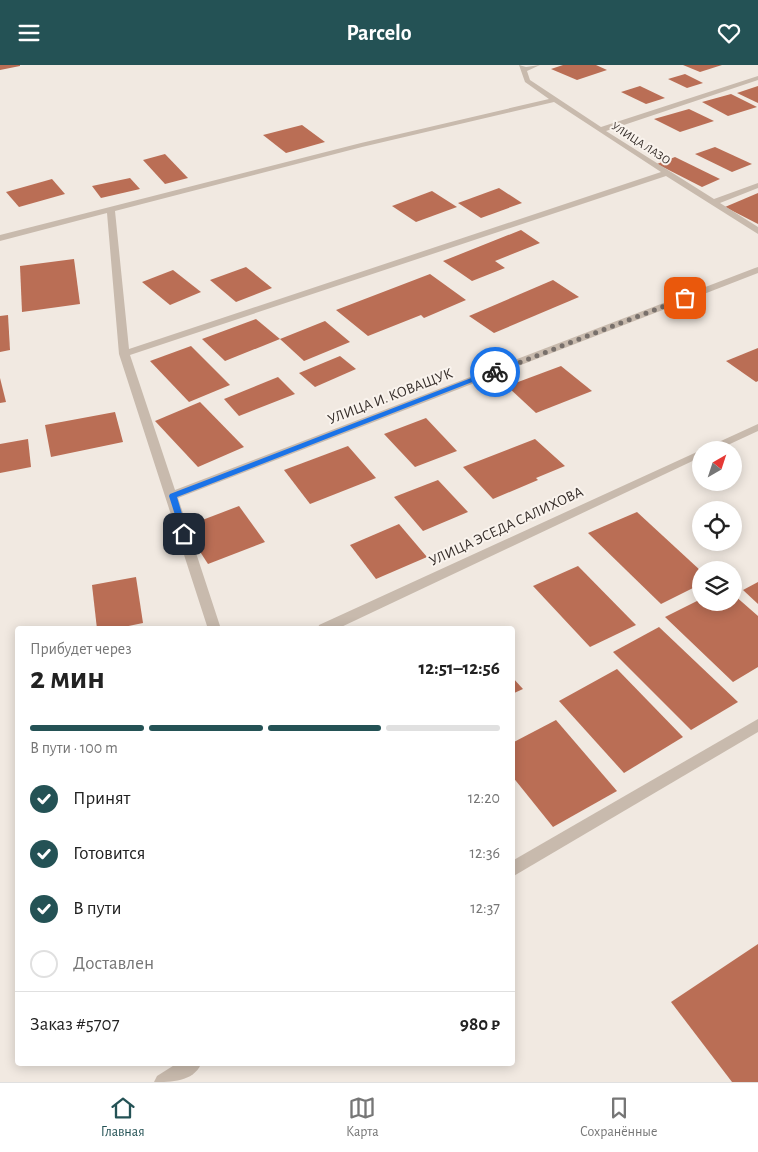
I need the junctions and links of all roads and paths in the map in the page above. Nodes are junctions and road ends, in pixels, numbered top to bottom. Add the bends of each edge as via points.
1 (537, 65) edge
2 (523, 67) edge
3 (758, 78) edge
4 (555, 100) junction
5 (600, 131) junction
6 (666, 173) junction
7 (758, 185) edge
8 (714, 203) junction
9 (111, 209) junction
10 (758, 231) edge
11 (0, 238) edge
12 (758, 270) edge
13 (124, 353) junction
14 (758, 427) edge
15 (728, 441) edge
16 (692, 457) edge
17 (172, 496) junction
18 (214, 626) edge
19 (330, 626) edge
20 (758, 725) edge
21 (515, 868) edge
22 (189, 1066) edge
23 (163, 1082) edge

1 - 2 street
2 - 4 street, УЛИЦА ЛАЗО via 527,81
3 - 5 street
4 - 5 street, УЛИЦА ЛАЗО
4 - 9 street via 361,145
5 - 6 street, УЛИЦА ЛАЗО
6 - 8 street, УЛИЦА ЛАЗО
6 - 13 street
7 - 8 street
8 - 10 street, УЛИЦА ЛАЗО
9 - 11 street
9 - 13 street
12 - 17 street, УЛИЦА И. КОВАЩУК
13 - 17 street
14 - 15 street
16 - 19 street, УЛИЦА ЭСЕДА САЛИХОВА
17 - 18 street
20 - 21 street
22 - 23 street

